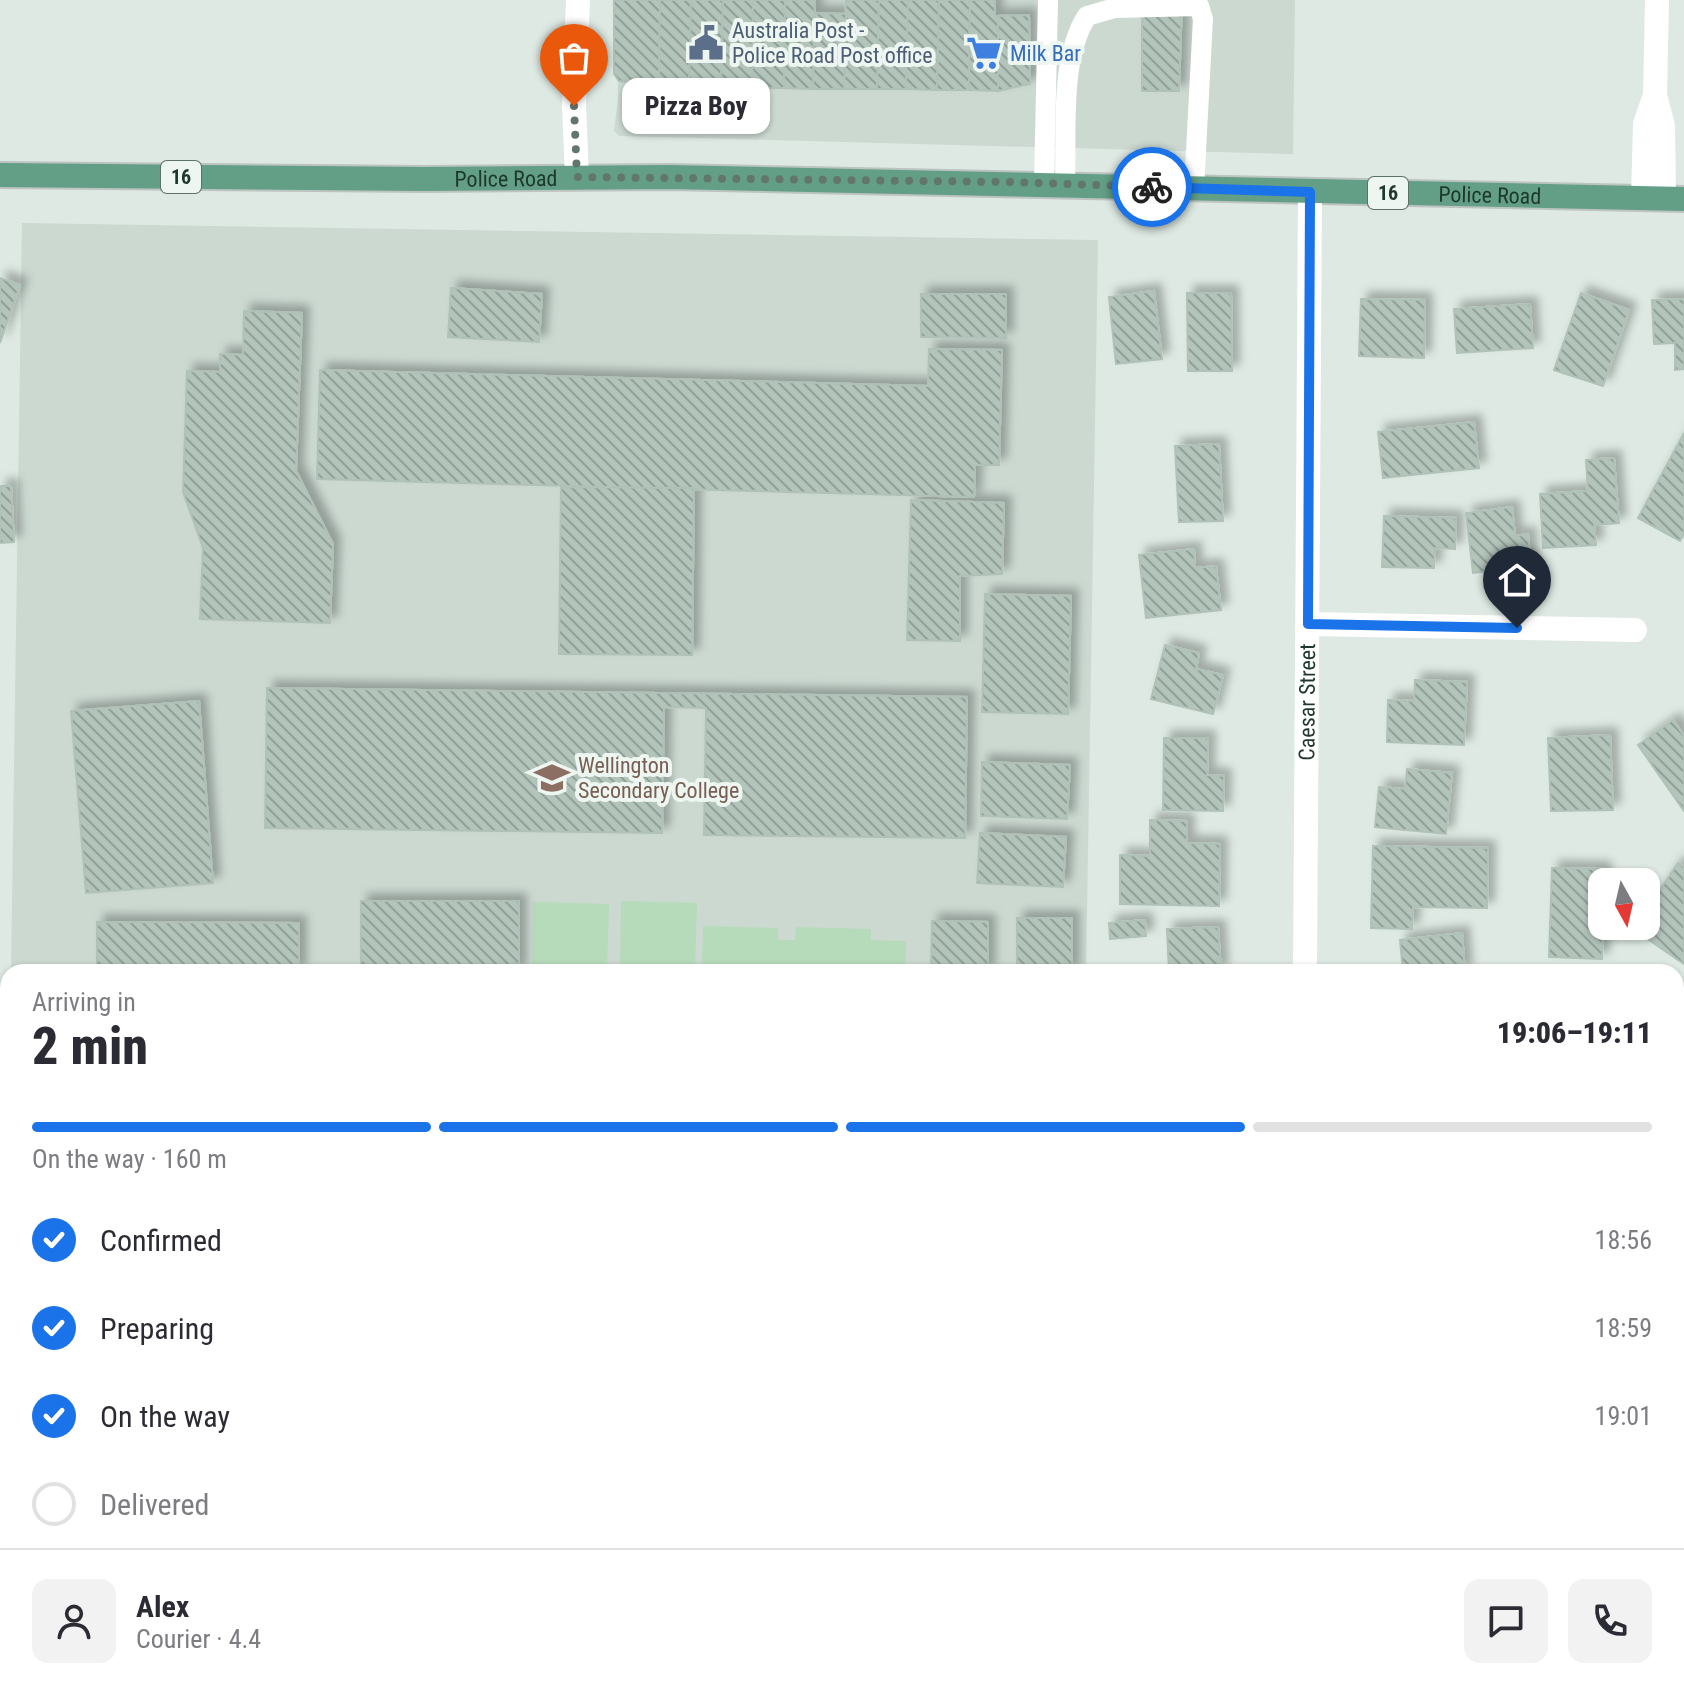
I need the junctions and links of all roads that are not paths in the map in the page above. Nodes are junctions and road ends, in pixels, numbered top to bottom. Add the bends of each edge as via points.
1 (578, 0) edge
2 (1048, 0) edge
3 (1657, 0) edge
4 (0, 175) edge
5 (577, 177) junction
6 (1055, 183) junction
7 (1194, 189) junction
8 (1310, 192) junction
9 (1664, 198) edge
10 (1308, 624) junction
11 (1635, 630) dead end
12 (1305, 964) edge

1 - 5 street
2 - 6 lane
3 - 9 street via 1655,95 1663,126
4 - 5 main road, Police Road / 16
5 - 6 main road, Police Road / 16
6 - 7 main road, Police Road / 16
6 - 7 lane via 1069,61 1087,16 1115,8 1199,6 1203,19
7 - 8 main road, Police Road / 16
8 - 9 main road, Police Road / 16
8 - 10 street, Caesar Street
10 - 11 street
10 - 12 street, Caesar Street

